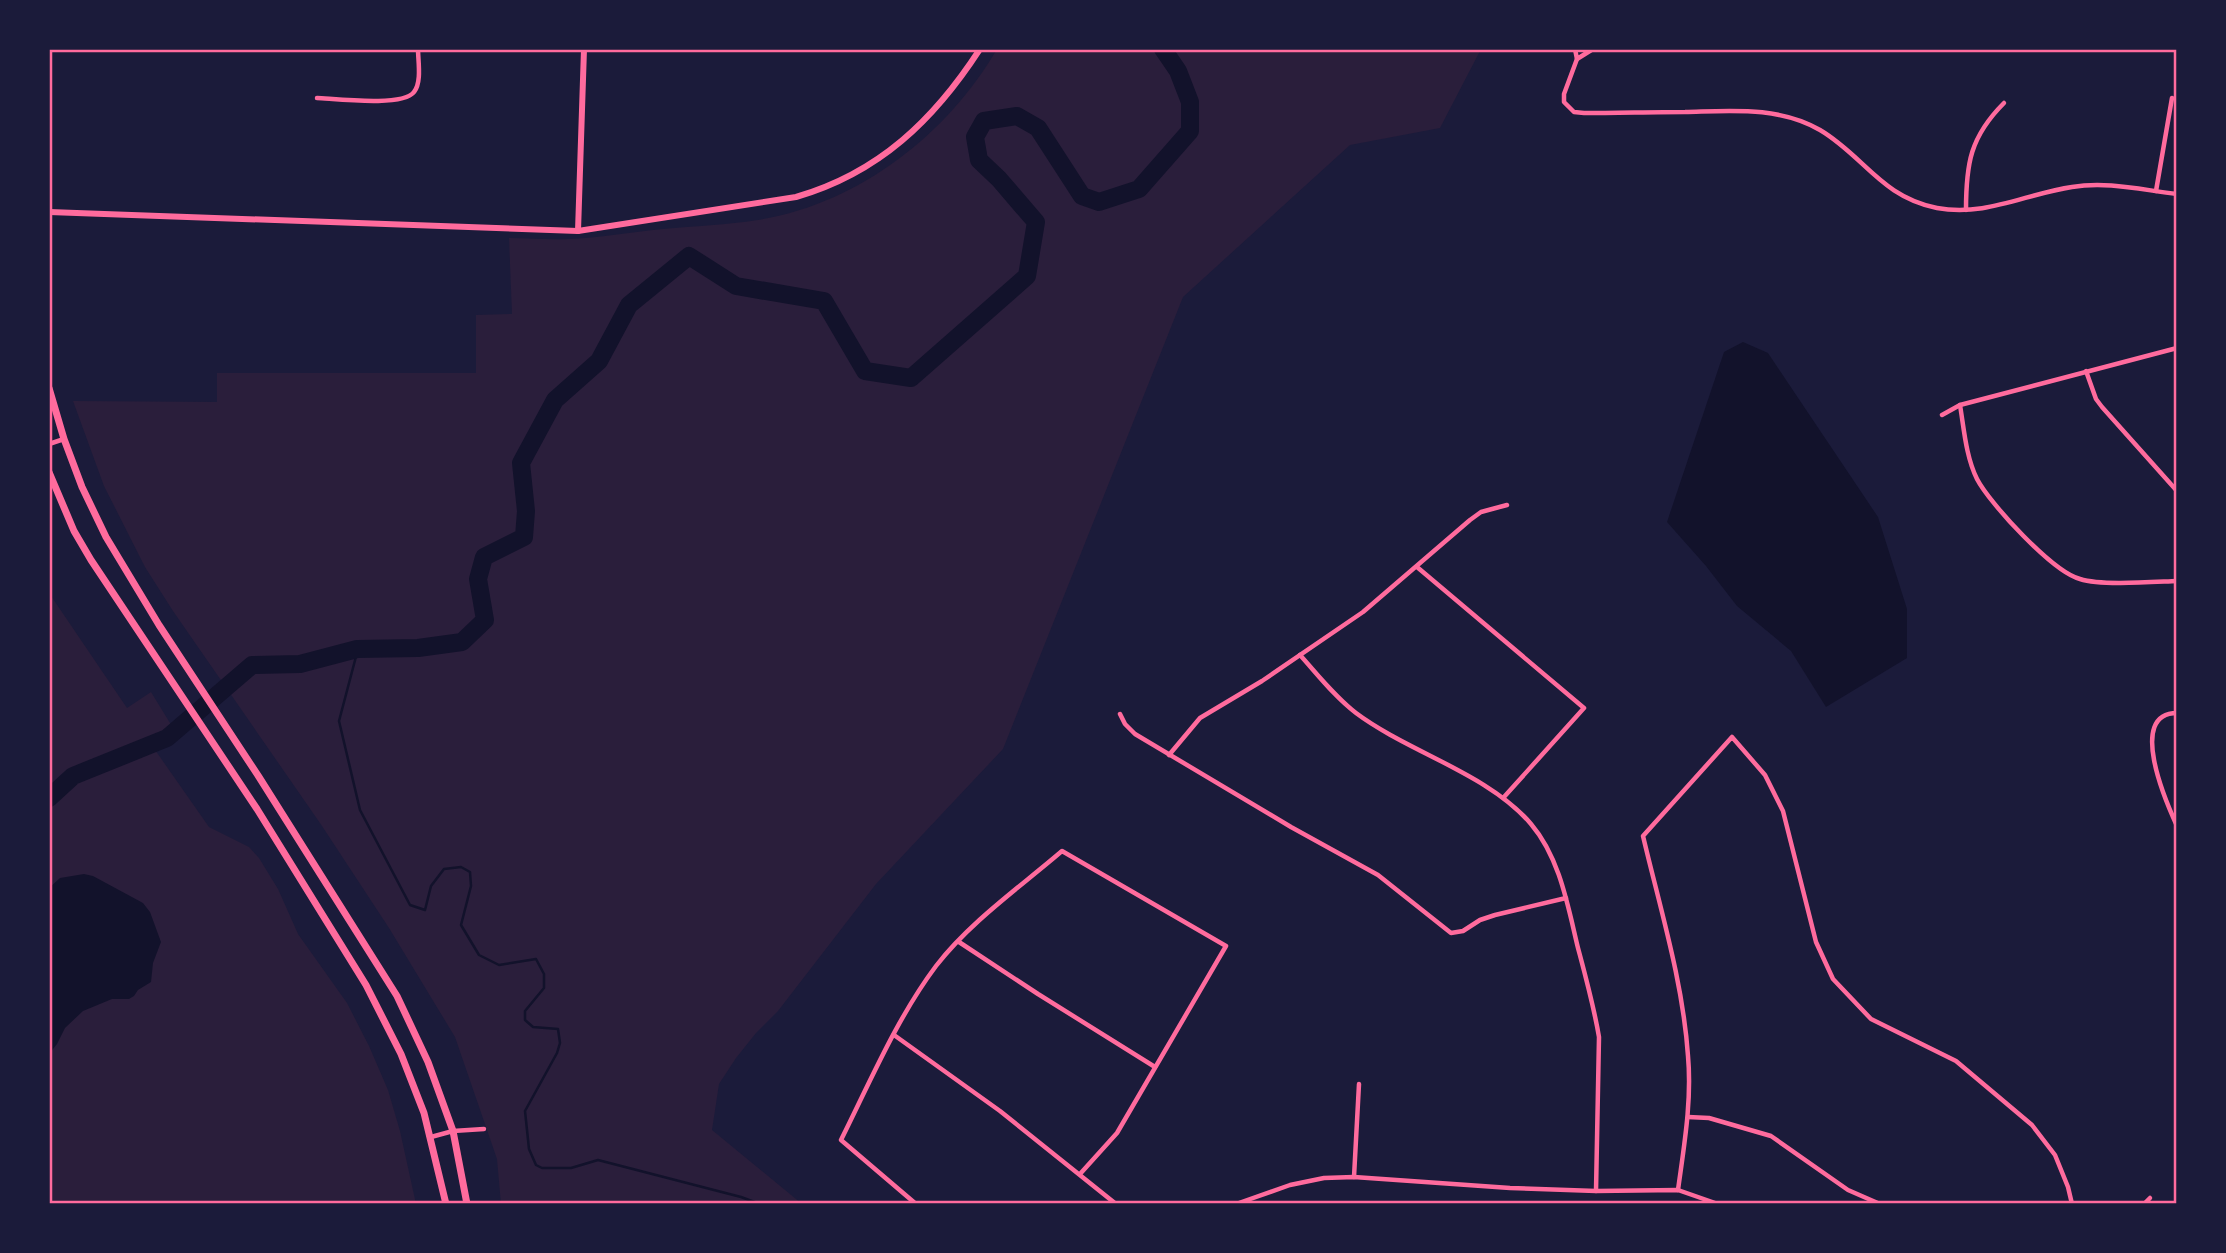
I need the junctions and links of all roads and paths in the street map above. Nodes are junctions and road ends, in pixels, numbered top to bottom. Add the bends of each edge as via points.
1 (418, 49) edge
2 (584, 49) edge
3 (980, 49) edge
4 (1575, 49) edge
5 (1593, 49) edge
6 (1577, 59) junction
7 (317, 98) dead end
8 (2172, 98) dead end
9 (2004, 103) dead end
10 (2156, 191) junction
11 (2177, 194) edge
12 (1966, 210) junction
13 (49, 212) edge
14 (578, 231) junction
15 (2177, 348) edge
16 (2086, 371) junction
17 (49, 388) edge
18 (1960, 405) junction
19 (1942, 415) dead end
20 (64, 439) junction
21 (49, 444) edge
22 (49, 472) edge
23 (2177, 491) edge
24 (1507, 505) dead end
25 (1417, 567) junction
26 (2177, 581) edge
27 (1300, 655) junction
28 (2177, 713) edge
29 (1120, 715) dead end
30 (1169, 755) junction
31 (1504, 797) junction
32 (2177, 825) edge
33 (1566, 898) junction
34 (959, 942) junction
35 (893, 1035) junction
36 (1155, 1067) junction
37 (1359, 1084) dead end
38 (1688, 1117) junction
39 (484, 1129) dead end
40 (453, 1131) junction
41 (431, 1137) junction
42 (1080, 1174) junction
43 (1354, 1177) junction
44 (1678, 1190) junction
45 (1596, 1191) junction
46 (2150, 1198) dead end
47 (446, 1204) edge
48 (467, 1204) edge
49 (916, 1204) edge
50 (1116, 1204) edge
51 (1236, 1204) edge
52 (1718, 1204) edge
53 (1880, 1204) edge
54 (2072, 1204) edge
55 (2144, 1204) edge

1 - 7 street via 417,87 408,98 392,102
2 - 14 street
3 - 14 street via 935,110 911,134 823,190
4 - 6 street
5 - 6 street
6 - 12 street via 1564,94 1567,107 1574,112 1741,111 1784,116 1819,130 1909,200
8 - 10 street
9 - 12 street via 1973,144 1966,176
10 - 11 street
10 - 12 street via 2087,185
13 - 14 street
15 - 16 street
16 - 18 street
16 - 23 street via 2102,407
17 - 20 main road
18 - 19 street
18 - 26 street via 1970,463 1986,494 2059,569 2082,580
20 - 21 street
20 - 40 main road via 103,529 159,625 397,996
22 - 41 main road via 82,546 243,787 351,960 384,1018
24 - 25 street via 1481,512
25 - 27 street via 1363,612
25 - 31 street via 1584,708
27 - 30 street via 1200,718
27 - 31 street via 1356,713
28 - 32 street via 2159,717 2153,731 2158,779
29 - 30 street via 1135,734
30 - 33 street via 1378,875 1455,933 1495,915
31 - 33 street via 1540,836
33 - 45 street via 1599,1037
34 - 35 street via 937,966
34 - 36 street
34 - 36 street via 1062,851 1226,946
35 - 42 street
35 - 49 street via 841,1140
36 - 42 street via 1117,1133
37 - 43 street
38 - 44 street
38 - 53 street via 1709,1118 1771,1136 1848,1190
38 - 54 street via 1689,1057 1676,977 1643,836 1732,737 1765,775 1783,811 1816,942 1833,979 1871,1019 1956,1061 2032,1125 2055,1155
39 - 40 street
40 - 41 street
40 - 48 main road
41 - 47 main road
42 - 50 street
43 - 45 street
43 - 51 street via 1290,1185
44 - 45 street
44 - 52 street
46 - 55 street

